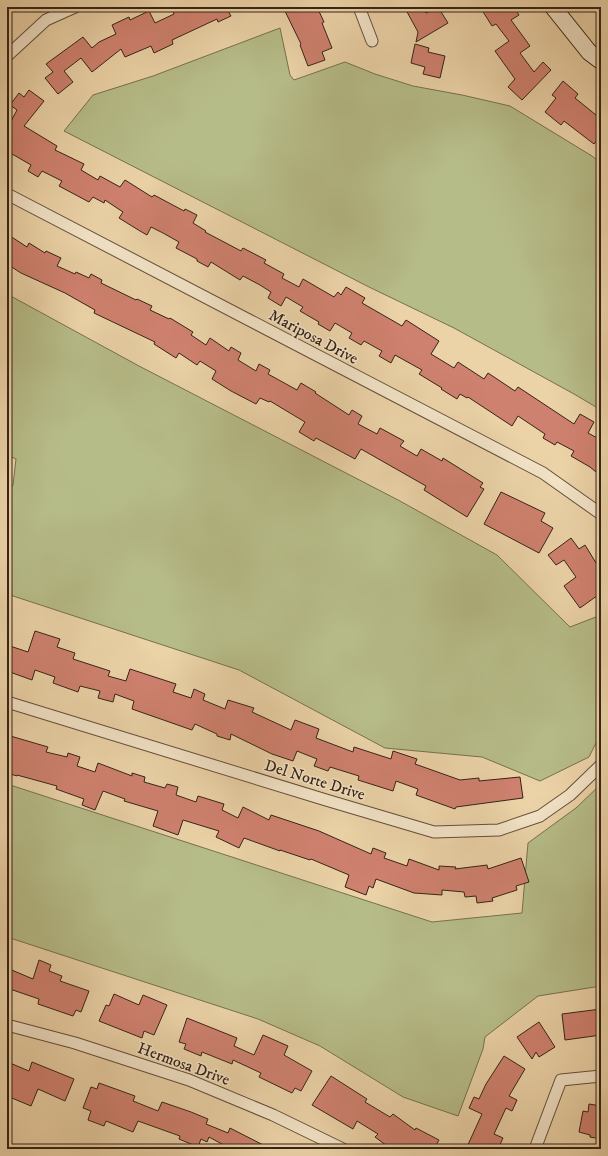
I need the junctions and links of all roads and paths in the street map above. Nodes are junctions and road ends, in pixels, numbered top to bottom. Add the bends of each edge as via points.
1 (75, 7) edge
2 (359, 7) edge
3 (553, 7) edge
4 (372, 41) dead end
5 (7, 56) edge
6 (601, 61) edge
7 (7, 194) edge
8 (601, 514) edge
9 (7, 702) edge
10 (601, 766) edge
11 (7, 1025) edge
12 (601, 1076) edge
13 (343, 1149) edge
14 (535, 1149) edge

1 - 5 street via 46,20
2 - 4 street
3 - 6 street via 589,52
7 - 8 street, Mariposa Drive via 543,473
9 - 10 street, Del Norte Drive via 434,832 499,830 540,816 570,795
11 - 13 street, Hermosa Drive via 75,1043 189,1080 273,1114
12 - 14 street via 561,1080

